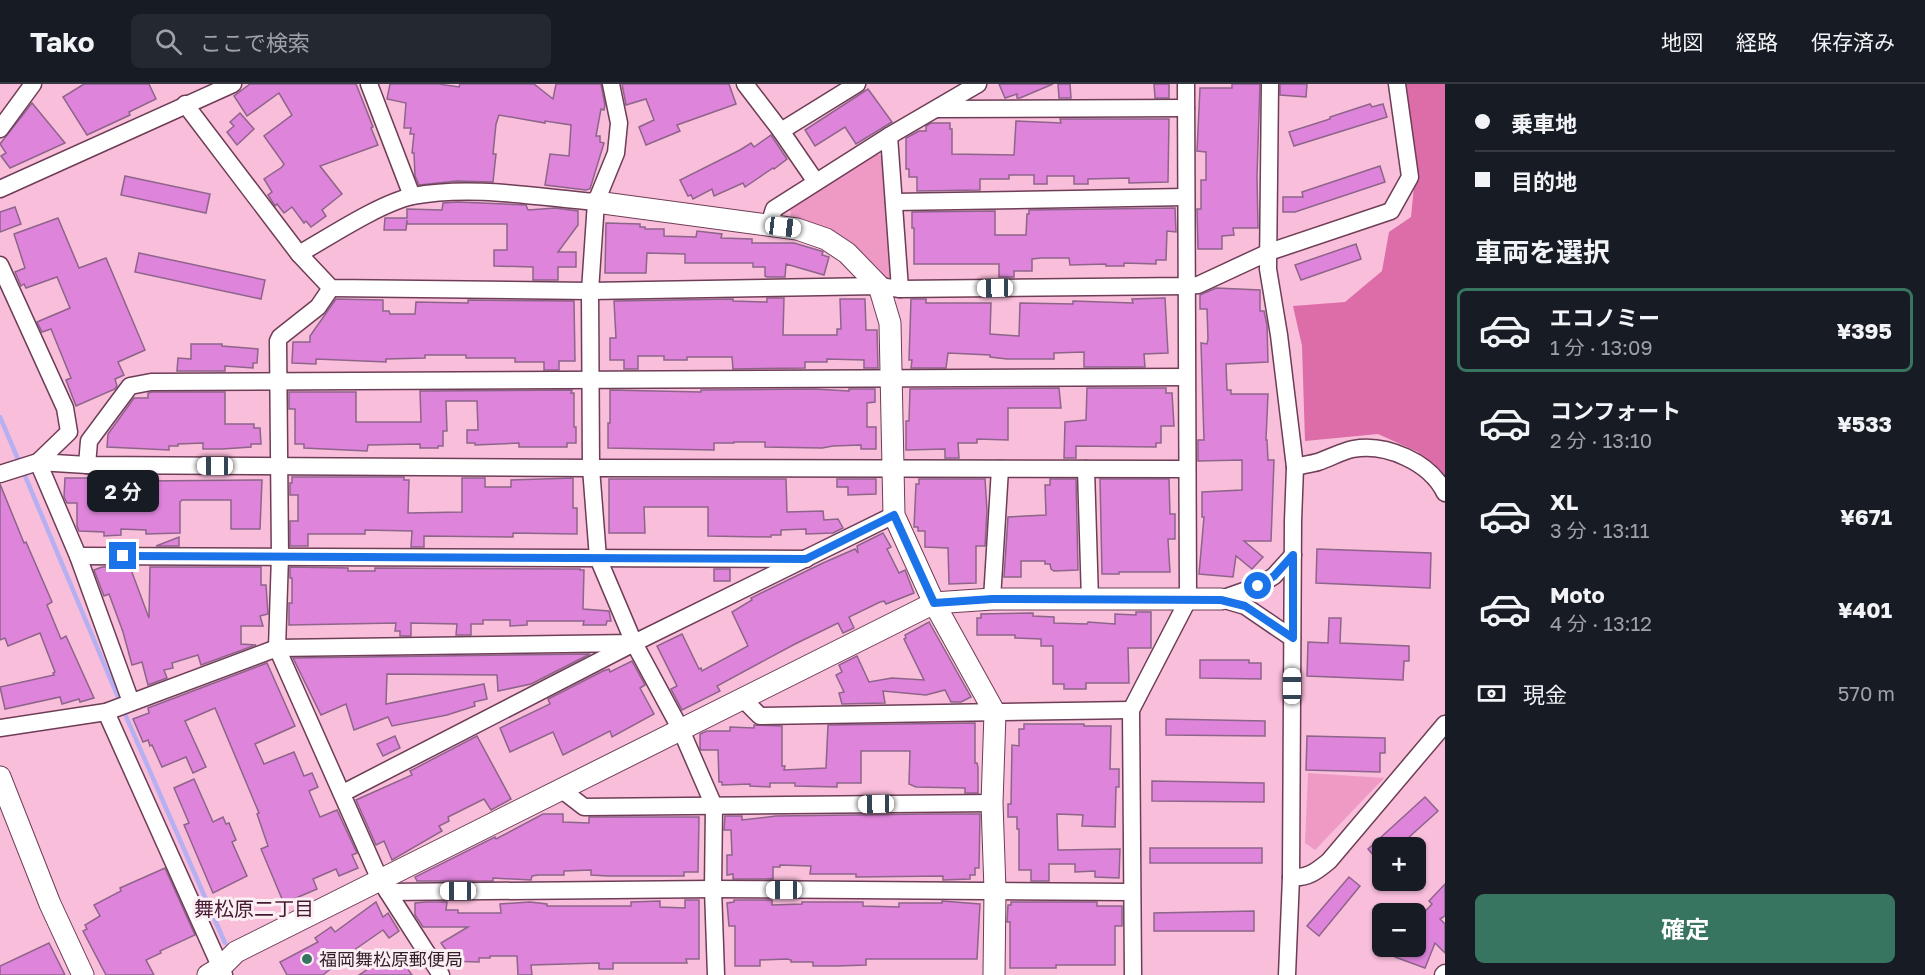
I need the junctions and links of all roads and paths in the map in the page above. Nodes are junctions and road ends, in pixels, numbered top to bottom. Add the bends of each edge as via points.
1 (33, 84) edge
2 (233, 84) edge
3 (369, 84) edge
4 (611, 84) edge
5 (745, 84) edge
6 (858, 84) edge
7 (978, 84) edge
8 (1186, 84) edge
9 (1270, 84) edge
10 (1397, 84) edge
11 (185, 104) junction
12 (1186, 108) junction
13 (936, 109) junction
14 (0, 129) edge
15 (782, 131) junction
16 (889, 136) junction
17 (816, 182) junction
18 (0, 189) edge
19 (412, 196) junction
20 (1186, 198) junction
21 (596, 202) junction
22 (894, 202) junction
23 (769, 225) junction
24 (1269, 252) junction
25 (298, 254) junction
26 (0, 265) edge
27 (879, 286) junction
28 (1186, 286) junction
29 (331, 288) junction
30 (900, 289) junction
31 (590, 291) junction
32 (892, 377) junction
33 (1186, 377) junction
34 (277, 381) junction
35 (591, 381) junction
36 (38, 462) junction
37 (87, 465) junction
38 (279, 466) junction
39 (1295, 467) junction
40 (591, 468) junction
41 (1000, 469) junction
42 (1086, 469) junction
43 (1186, 469) junction
44 (894, 470) junction
45 (0, 474) edge
46 (1445, 493) edge
47 (894, 515) junction
48 (1293, 555) junction
49 (78, 556) junction
50 (280, 556) junction
51 (598, 558) junction
52 (806, 559) junction
53 (992, 599) junction
54 (1090, 600) junction
55 (1188, 600) junction
56 (1221, 600) junction
57 (934, 603) junction
58 (1293, 638) junction
59 (634, 643) junction
60 (277, 648) junction
61 (743, 699) junction
62 (131, 702) junction
63 (1131, 710) junction
64 (106, 712) junction
65 (995, 712) junction
66 (1445, 724) edge
67 (0, 728) edge
68 (681, 730) junction
69 (0, 777) edge
70 (562, 790) junction
71 (343, 794) junction
72 (992, 803) junction
73 (714, 806) junction
74 (1291, 877) junction
75 (384, 886) junction
76 (713, 889) junction
77 (995, 890) junction
78 (1132, 892) junction
79 (217, 973) edge
80 (83, 975) edge
81 (441, 975) edge
82 (716, 975) edge
83 (994, 975) edge
84 (1133, 975) edge
85 (1287, 975) edge

1 - 14 street
2 - 11 street
3 - 19 street
4 - 21 street via 619,123 616,153
5 - 15 street
6 - 15 street
7 - 13 street
8 - 12 street
9 - 24 street
10 - 24 street via 1410,177 1391,211
11 - 18 street
11 - 25 street
12 - 13 street
12 - 20 street
13 - 16 street
15 - 17 street
16 - 17 street
16 - 22 street
17 - 23 street via 774,209
19 - 21 street via 470,191
19 - 25 street via 381,208
20 - 22 street
20 - 28 street
21 - 23 street
21 - 31 street
22 - 30 street
23 - 27 street via 826,239 848,253
24 - 28 street via 1198,285
24 - 39 street via 1268,269
25 - 29 street
26 - 36 street via 65,408 69,432
27 - 30 street
27 - 31 street
27 - 32 street via 890,323
28 - 30 street
28 - 33 street
29 - 31 street
29 - 34 street via 318,307 280,337
31 - 35 street
32 - 33 street
32 - 35 street
32 - 44 street
33 - 43 street
34 - 35 street
34 - 37 street via 151,382 130,387 89,441
34 - 38 street
35 - 40 street
36 - 37 street
36 - 45 street
36 - 49 street
37 - 38 street
38 - 40 street
38 - 50 street
39 - 46 street via 1354,449 1387,449 1427,471
39 - 48 street
40 - 44 street
40 - 51 street
41 - 42 street
41 - 44 street
41 - 53 street
42 - 43 street
42 - 54 street
43 - 55 street
44 - 47 street
47 - 52 street
47 - 57 street
48 - 56 street via 1274,576 1258,586
48 - 58 street
49 - 50 street
49 - 62 street
50 - 51 street
50 - 60 street
51 - 52 street
51 - 59 street
52 - 59 street
53 - 54 street
53 - 57 street
54 - 55 street
55 - 56 street
55 - 63 street
56 - 58 street via 1245,606
57 - 61 street
57 - 65 street
58 - 74 street
59 - 60 street
59 - 68 street
59 - 71 street
60 - 62 street
60 - 71 street
61 - 65 street via 760,716
61 - 68 street
62 - 64 street
63 - 65 street
63 - 78 street
64 - 67 street
64 - 79 street
65 - 72 street
66 - 74 street via 1329,861 1301,878
68 - 70 street
68 - 73 street
69 - 80 street
70 - 73 street via 584,807
70 - 75 street
71 - 75 street
72 - 73 street
72 - 77 street
73 - 76 street
74 - 85 street
75 - 76 street
75 - 79 street via 236,952
75 - 81 street
76 - 77 street
76 - 82 street
77 - 78 street
77 - 83 street
78 - 84 street

